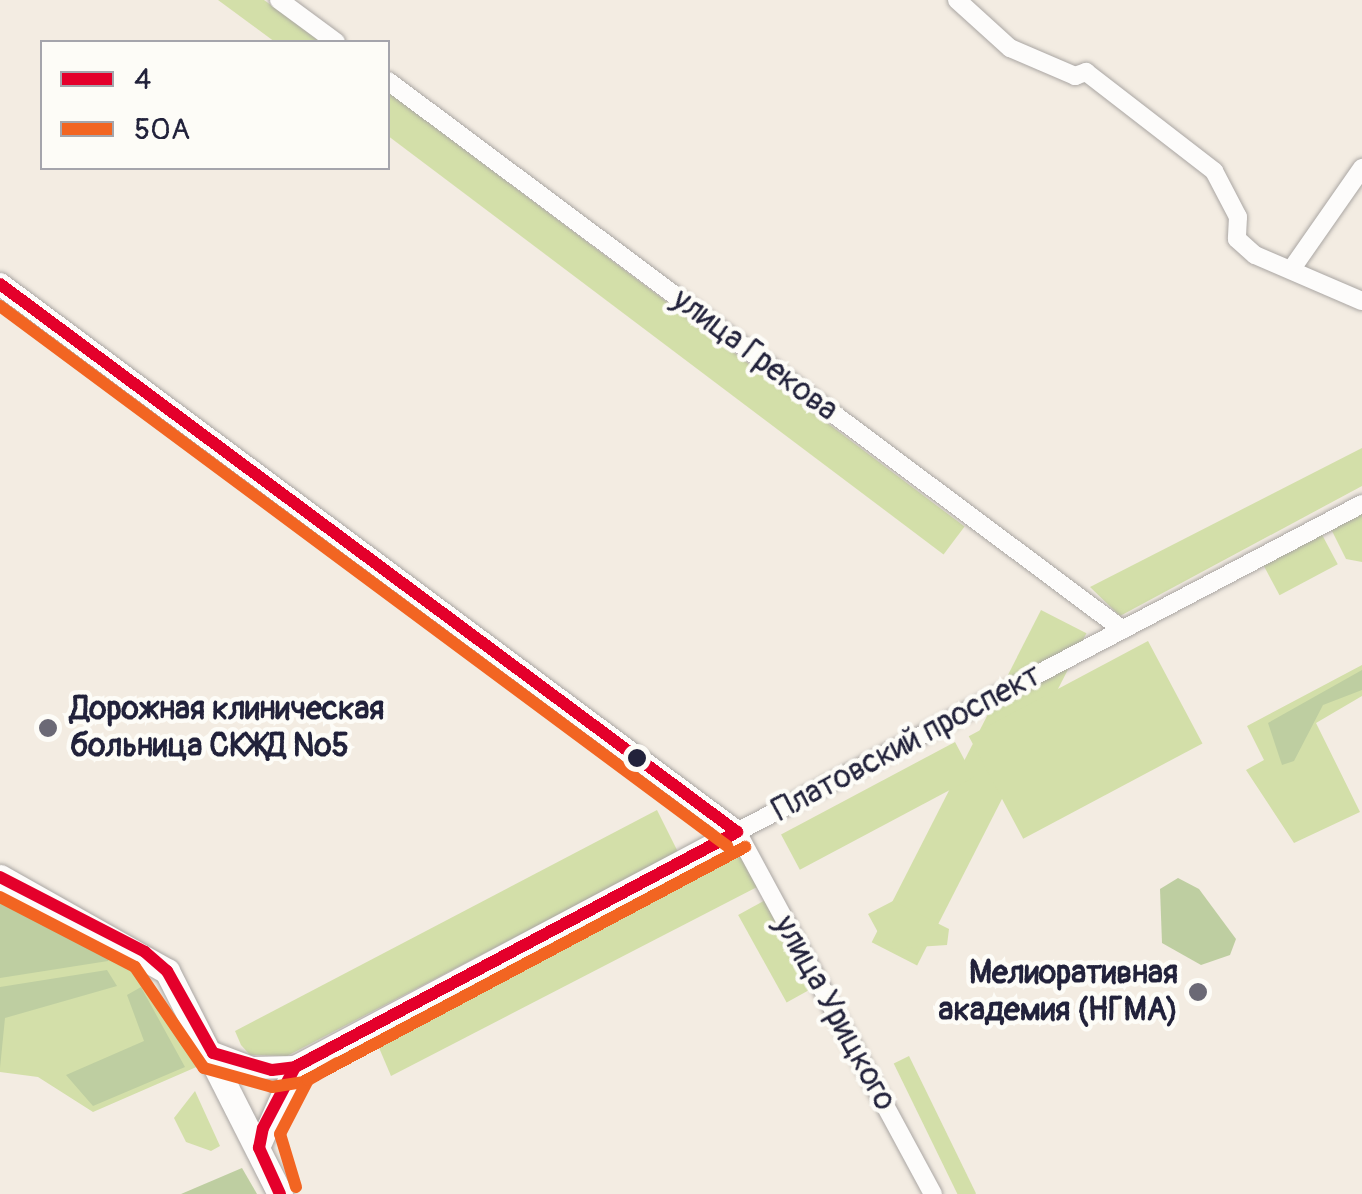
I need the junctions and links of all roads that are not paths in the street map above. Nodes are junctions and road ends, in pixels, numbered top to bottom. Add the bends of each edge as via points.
1 (280, 0) edge
2 (957, 0) edge
3 (333, 40) edge
4 (390, 82) edge
5 (1362, 168) edge
6 (1293, 268) junction
7 (0, 284) edge
8 (1362, 301) edge
9 (1362, 504) edge
10 (1123, 630) junction
11 (736, 832) junction
12 (0, 877) edge
13 (213, 1053) junction
14 (295, 1067) junction
15 (260, 1148) junction
16 (280, 1194) edge
17 (934, 1194) edge

1 - 3 street
2 - 6 street via 1010,48 1074,76 1086,72 1214,171 1238,217 1237,240
4 - 10 street, улица Грекова
5 - 6 street
6 - 8 street
7 - 11 street
9 - 10 street, Платовский проспект
10 - 11 street, Платовский проспект
11 - 14 street, Платовский проспект
11 - 17 street, улица Урицкого
12 - 13 main road via 145,952 167,972
13 - 14 street, Платовский проспект via 252,1068
13 - 15 main road
14 - 15 street
15 - 16 main road

